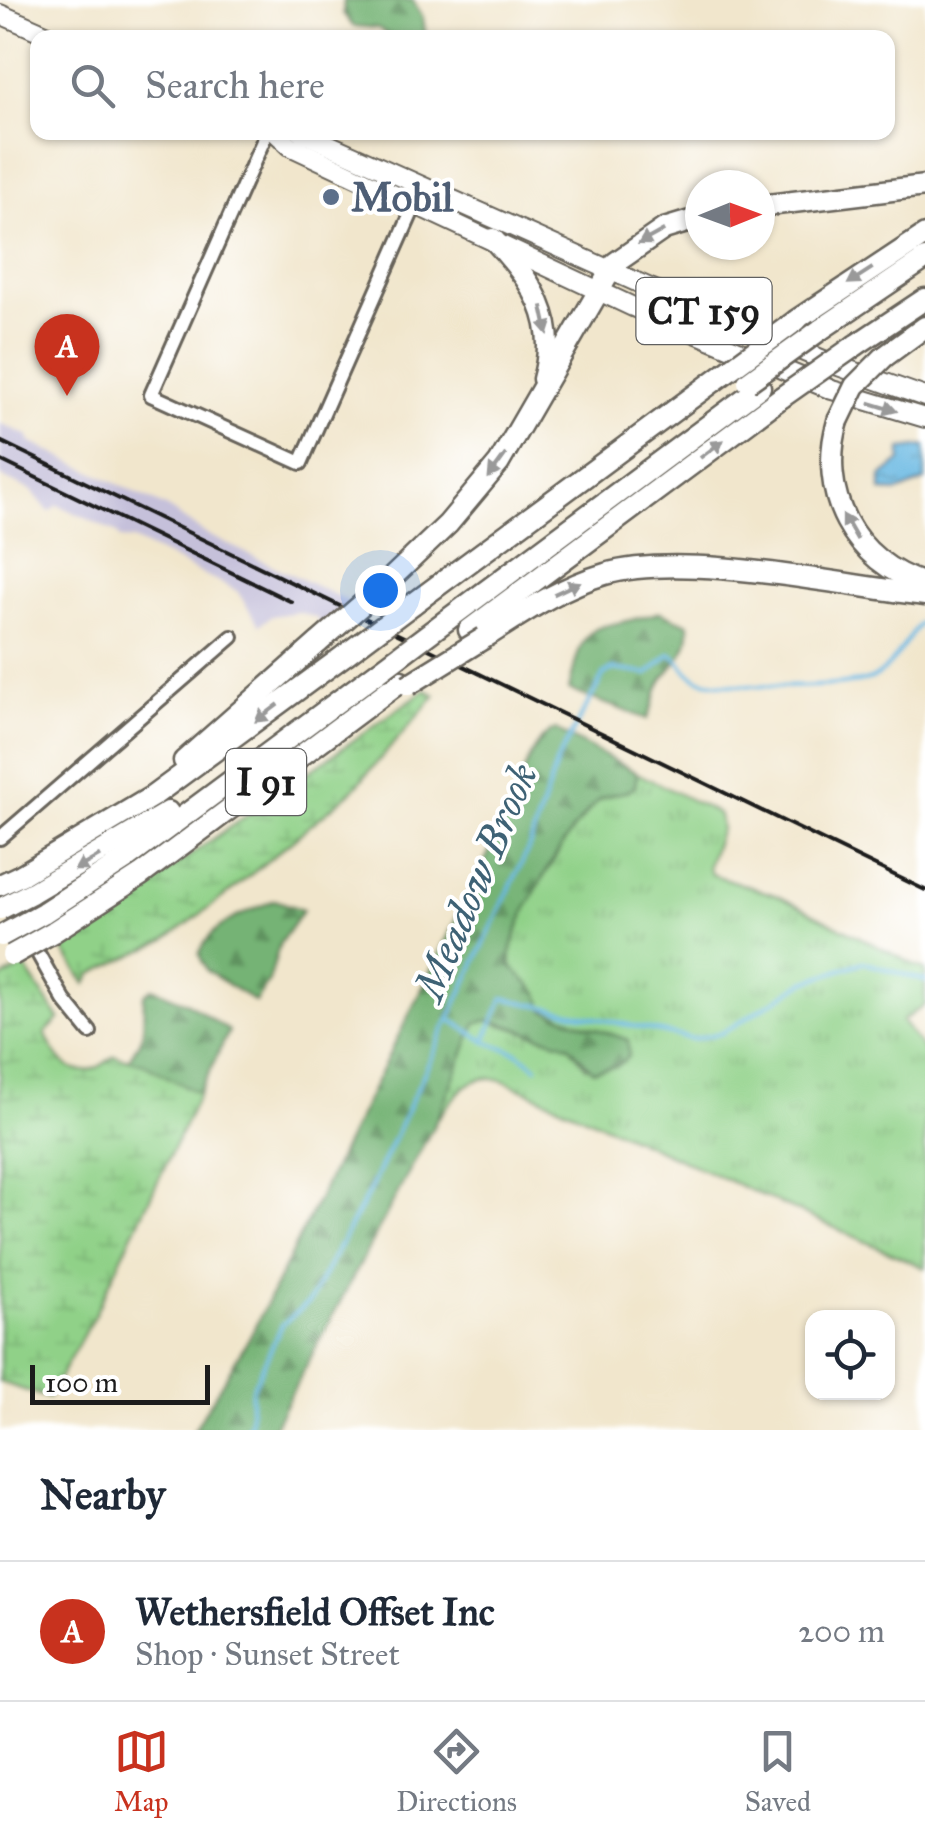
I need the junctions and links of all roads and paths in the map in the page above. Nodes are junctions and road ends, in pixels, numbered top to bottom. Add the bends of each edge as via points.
1 (0, 14) edge
2 (37, 30) edge
3 (267, 140) edge
4 (282, 140) edge
5 (315, 140) edge
6 (384, 179) junction
7 (925, 186) edge
8 (419, 195) junction
9 (775, 204) edge
10 (685, 224) edge
11 (497, 231) junction
12 (925, 235) edge
13 (925, 259) edge
14 (609, 270) junction
15 (925, 273) edge
16 (598, 290) junction
17 (925, 299) edge
18 (925, 327) edge
19 (826, 332) junction
20 (925, 397) edge
21 (529, 418) junction
22 (925, 418) edge
23 (925, 584) edge
24 (925, 595) edge
25 (476, 634) junction
26 (232, 638) dead end
27 (373, 668) junction
28 (153, 796) junction
29 (0, 838) edge
30 (26, 884) junction
31 (0, 885) edge
32 (0, 909) edge
33 (48, 923) junction
34 (1, 936) edge
35 (6, 958) edge
36 (90, 1032) dead end

1 - 2 main road
3 - 8 street via 152,395 301,464
4 - 6 main road, CT 159
5 - 6 main road, CT 159
6 - 8 main road, CT 159
7 - 9 highway
8 - 11 main road, CT 159
10 -> 14 highway via 648,238
11 - 14 main road, CT 159
11 - 16 main road, CT 159
11 -> 21 highway via 547,323 547,362
12 -> 28 highway, I 91, bridge via 797,320
13 - 19 highway
14 - 16 highway
14 - 20 main road, CT 159
15 - 19 highway
16 - 21 highway
16 -> 22 main road, CT 159 via 832,390
25 -> 17 highway, I 91, bridge via 782,397
23 -> 18 highway, bridge via 882,564 846,523 832,478 838,420 855,386
19 - 27 highway, bridge
21 -> 28 highway, bridge via 477,492
25 -> 24 highway via 571,586 643,566
25 - 33 highway, I 91 via 141,875
26 - 29 street
27 -> 30 highway via 155,821
27 - 33 highway
28 - 30 highway, I 91
30 - 31 highway, I 91, bridge
30 - 32 highway, bridge
31 - 36 street via 64,1000
33 - 34 highway, bridge
33 - 35 highway, I 91, bridge

